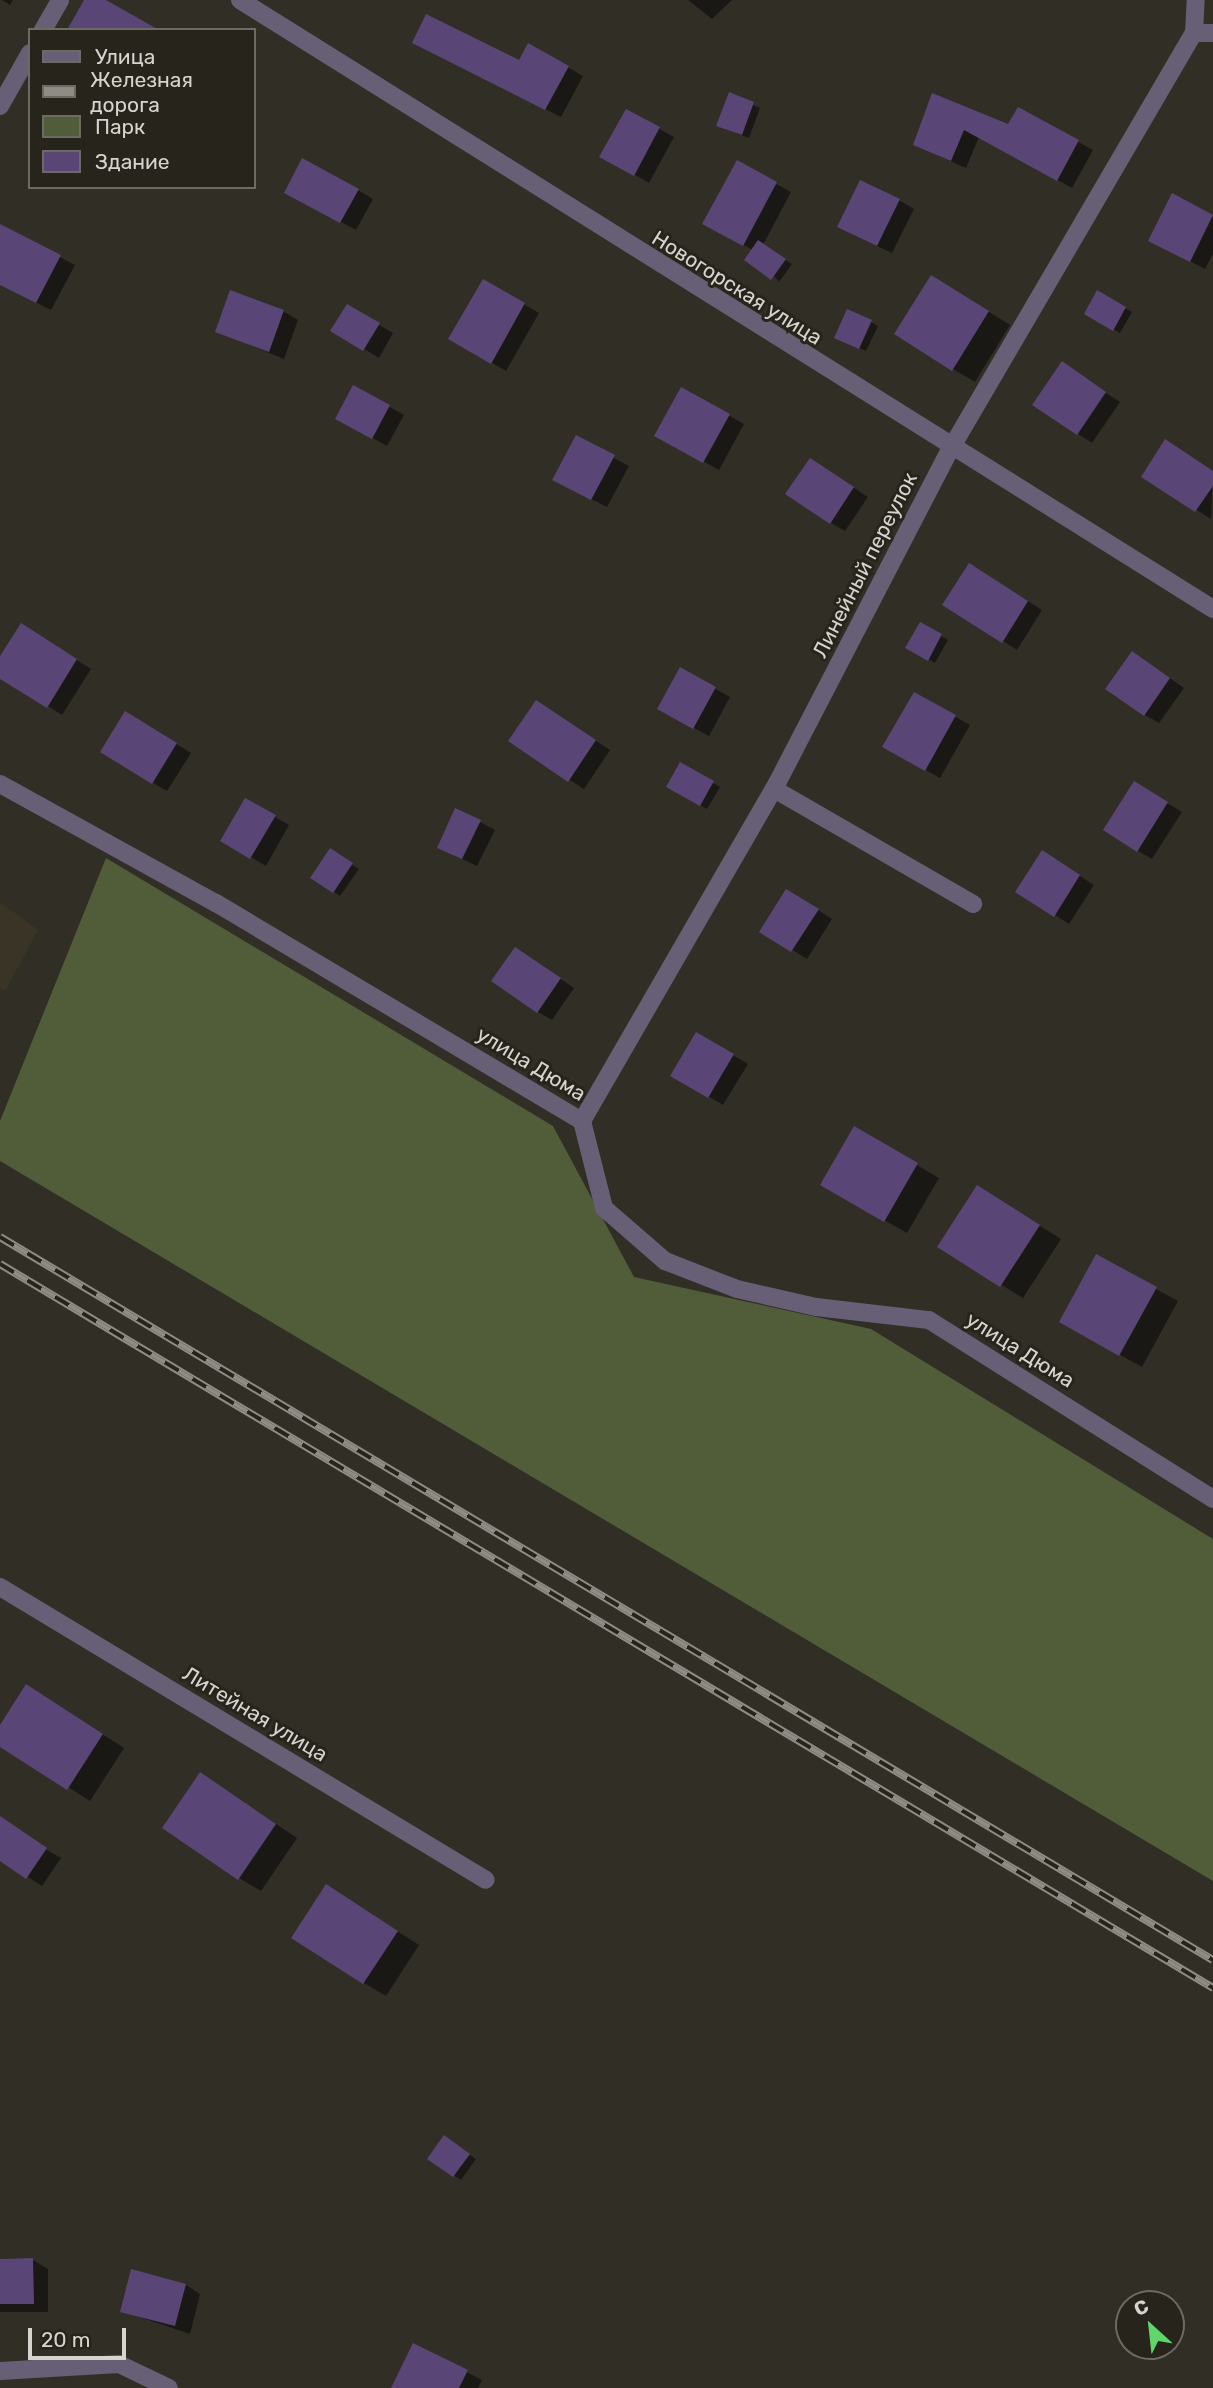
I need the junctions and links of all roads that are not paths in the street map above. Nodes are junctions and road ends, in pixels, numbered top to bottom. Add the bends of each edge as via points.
1 (60, 0) edge
2 (240, 0) edge
3 (1196, 0) edge
4 (44, 28) edge
5 (1194, 33) junction
6 (1213, 33) edge
7 (28, 57) edge
8 (0, 106) edge
9 (950, 450) junction
10 (1213, 608) edge
11 (0, 783) edge
12 (774, 789) junction
13 (973, 904) dead end
14 (582, 1121) junction
15 (1213, 1499) edge
16 (0, 1587) edge
17 (486, 1880) dead end
18 (0, 2371) edge
19 (169, 2388) edge

1 - 4 street
2 - 9 street, Новогорская улица
3 - 5 street
5 - 6 street
5 - 9 street, Линейный переулок
7 - 8 street
9 - 10 street, Новогорская улица
9 - 12 street, Линейный переулок
11 - 14 street, улица Дюма via 216,903
12 - 13 street
12 - 14 street, Линейный переулок
14 - 15 street, улица Дюма via 604,1208 665,1261 737,1289 816,1307 929,1320
16 - 17 street, Литейная улица
18 - 19 street via 119,2364

